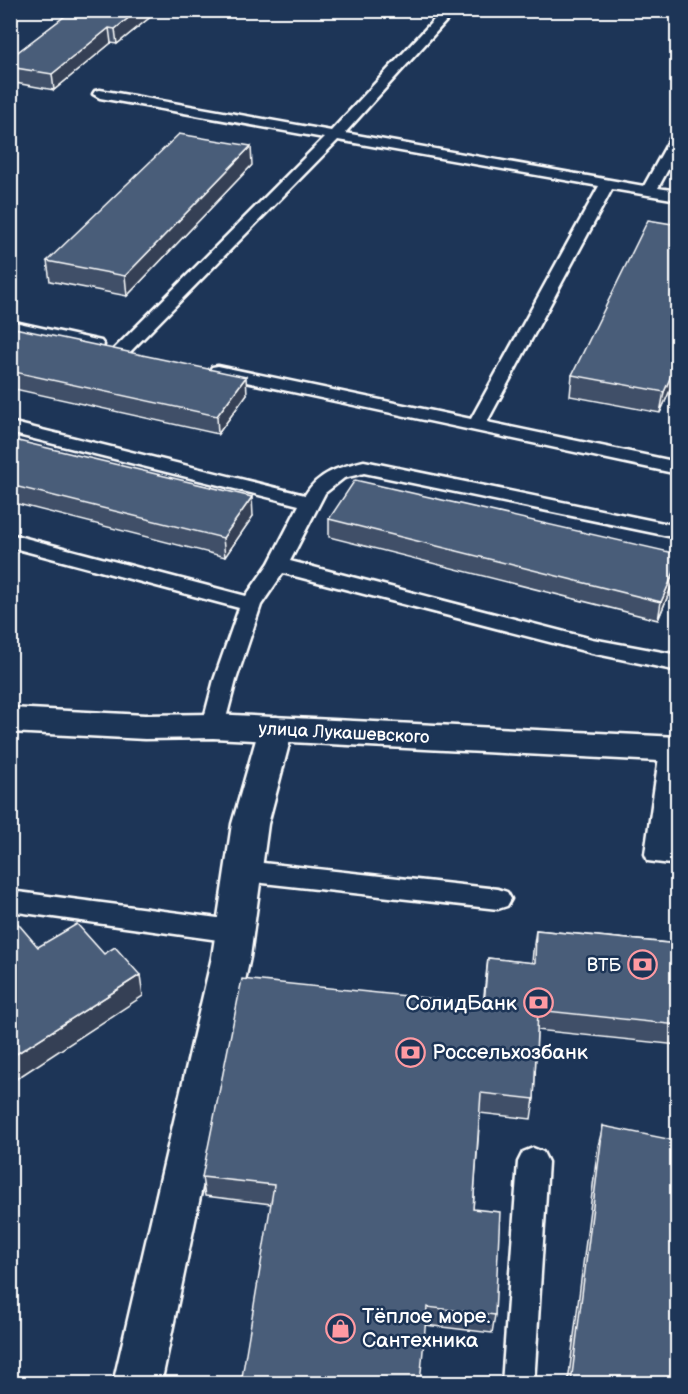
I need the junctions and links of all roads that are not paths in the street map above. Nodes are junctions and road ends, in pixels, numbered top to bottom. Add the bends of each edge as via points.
1 (450, 10) edge
2 (100, 94) dead end
3 (336, 134) junction
4 (678, 137) edge
5 (609, 183) junction
6 (649, 190) junction
7 (678, 196) edge
8 (10, 326) edge
9 (121, 351) junction
10 (144, 356) edge
11 (201, 368) edge
12 (476, 426) junction
13 (10, 427) edge
14 (678, 468) edge
15 (310, 502) junction
16 (678, 532) edge
17 (10, 540) edge
18 (278, 565) junction
19 (251, 604) junction
20 (678, 663) edge
21 (10, 720) edge
22 (213, 726) junction
23 (276, 729) junction
24 (675, 750) edge
25 (678, 855) edge
26 (245, 871) junction
27 (498, 899) dead end
28 (10, 902) edge
29 (233, 931) junction
30 (533, 1162) dead end
31 (137, 1383) edge
32 (518, 1383) edge

1 - 3 lane
2 - 3 lane
3 - 5 lane
3 - 9 lane
4 - 6 lane
5 - 6 lane
5 - 12 lane
6 - 7 lane
8 - 9 lane
9 - 10 lane
11 - 12 lane
12 - 14 lane
13 - 15 lane
15 - 16 lane via 318,489 337,474 364,467
15 - 18 lane
17 - 19 lane
18 - 19 lane
18 - 20 lane via 592,646
19 - 22 lane
21 - 22 main road, улица Лукашевского
22 - 23 main road, улица Лукашевского
23 - 24 main road, улица Лукашевского
23 - 26 main road via 250,824
24 - 25 lane via 657,854
26 - 27 lane
26 - 29 main road
28 - 29 lane
29 - 31 main road via 229,968
30 - 32 lane

